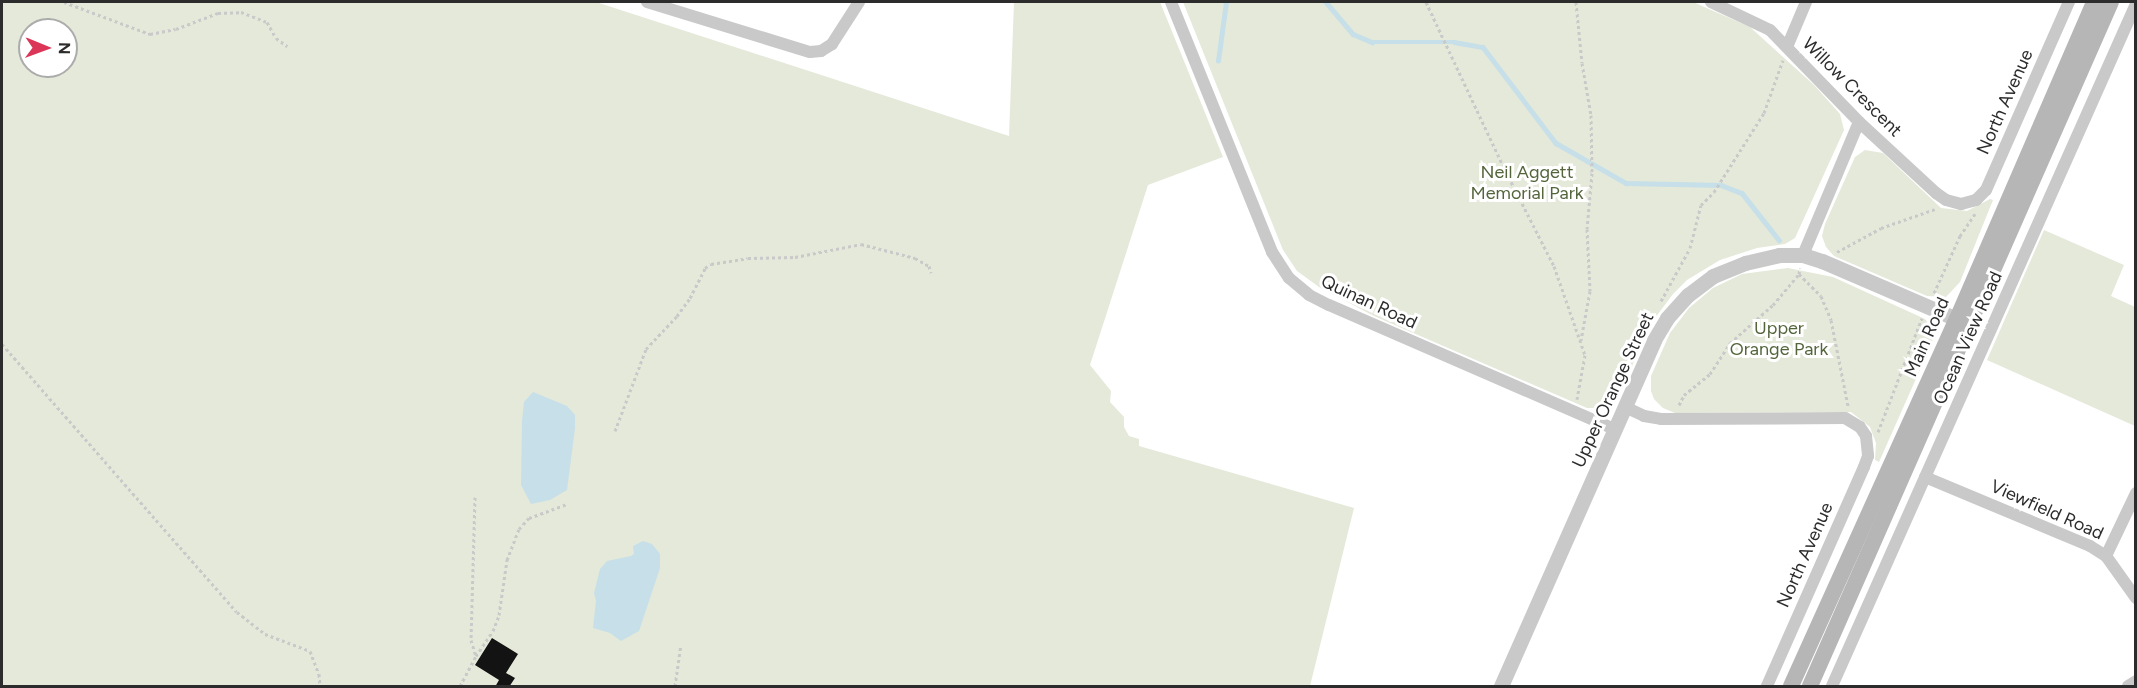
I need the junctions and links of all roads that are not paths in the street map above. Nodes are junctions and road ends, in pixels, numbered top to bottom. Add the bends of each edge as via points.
1 (647, 2) edge
2 (859, 2) edge
3 (1171, 2) edge
4 (1712, 2) edge
5 (1806, 2) edge
6 (2069, 2) edge
7 (2094, 2) edge
8 (2111, 2) edge
9 (2136, 4) edge
10 (675, 6) edge
11 (1787, 47) junction
12 (1859, 122) junction
13 (1961, 204) joint
14 (1803, 255) junction
15 (1963, 322) junction
16 (1625, 407) junction
17 (1614, 429) junction
18 (1925, 477) junction
19 (2136, 493) edge
20 (2106, 556) junction
21 (2136, 598) edge
22 (2136, 681) edge
23 (1501, 687) edge
24 (1767, 687) edge
25 (1791, 687) edge
26 (1810, 687) edge
27 (1832, 687) edge
28 (2128, 687) edge

1 - 10 street
2 - 10 street via 832,44 821,51 802,52
3 - 17 street, Quinan Road via 1272,252 1289,278 1329,305
4 - 11 street, Willow Crescent via 1770,30
5 - 11 street
6 - 13 street, North Avenue via 1986,190 1976,200
7 - 15 main road, Main Road
8 - 15 main road, Main Road
9 - 18 street, Ocean View Road
11 - 12 street, Willow Crescent
12 - 13 street, Willow Crescent via 1946,200
12 - 14 street
14 - 15 street, Upper Orange Street
14 - 16 street, Upper Orange Street via 1779,255 1726,270 1688,295 1666,318
15 - 25 main road, Main Road
15 - 26 main road, Main Road
16 - 17 street, Upper Orange Street
16 - 24 street, North Avenue via 1644,416 1670,419 1832,417 1854,421 1866,436 1868,456 1864,467
17 - 23 street, Upper Orange Street
18 - 20 street, Viewfield Road
18 - 27 street, Ocean View Road
19 - 20 street
20 - 21 street, Viewfield Road
22 - 28 street

